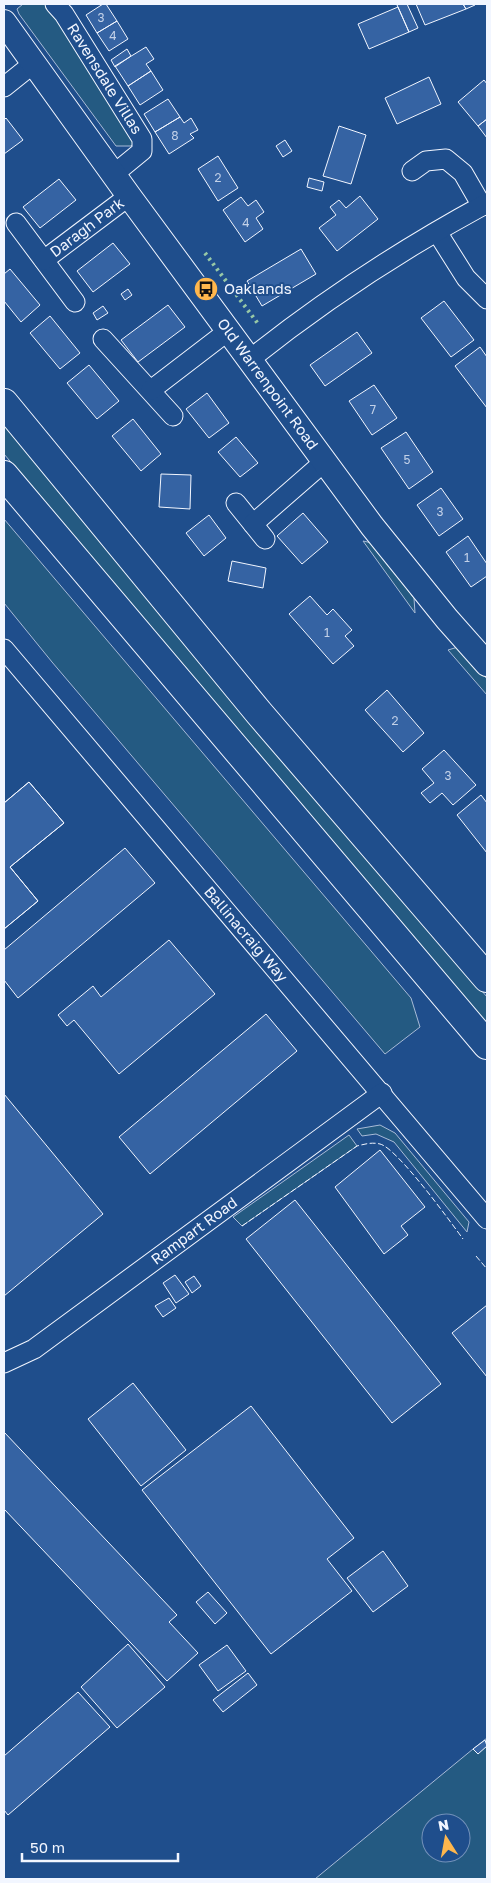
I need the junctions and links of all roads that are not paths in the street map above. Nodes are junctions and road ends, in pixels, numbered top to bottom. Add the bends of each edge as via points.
1 (55, 4) edge
2 (4, 22) edge
3 (34, 63) junction
4 (4, 87) edge
5 (412, 171) dead end
6 (114, 174) junction
7 (129, 196) junction
8 (485, 205) edge
9 (16, 223) dead end
10 (437, 232) junction
11 (44, 260) junction
12 (487, 299) edge
13 (75, 302) dead end
14 (228, 331) junction
15 (103, 339) dead end
16 (249, 360) junction
17 (150, 390) junction
18 (4, 404) edge
19 (173, 416) dead end
20 (324, 462) junction
21 (4, 476) edge
22 (236, 503) dead end
23 (253, 524) junction
24 (265, 539) dead end
25 (4, 649) edge
26 (487, 664) edge
27 (487, 978) edge
28 (487, 1045) edge
29 (382, 1093) junction
30 (487, 1219) edge
31 (4, 1363) edge

1 - 6 street, Ravensdale Villas via 142,138 142,151
2 - 3 street, Old Warrenpoint Road
3 - 4 street
3 - 6 street, Old Warrenpoint Road
5 - 8 street via 426,161 446,159 463,173
6 - 7 street, Old Warrenpoint Road
7 - 11 street, Daragh Park
7 - 14 street, Old Warrenpoint Road
8 - 10 street
9 - 11 street, Daragh Park
10 - 12 street via 466,278
10 - 16 street via 309,313
11 - 13 street, Daragh Park
14 - 16 street, Old Warrenpoint Road
14 - 17 street
15 - 17 street
16 - 20 street, Old Warrenpoint Road
17 - 19 street
18 - 27 highway via 259,713
20 - 23 street
20 - 26 street, Old Warrenpoint Road via 391,550
21 - 28 highway
22 - 23 street
23 - 24 street
25 - 29 street, Ballinacraig Way
29 - 30 street, Ballinacraig Way
29 - 31 street, Rampart Road via 34,1349

